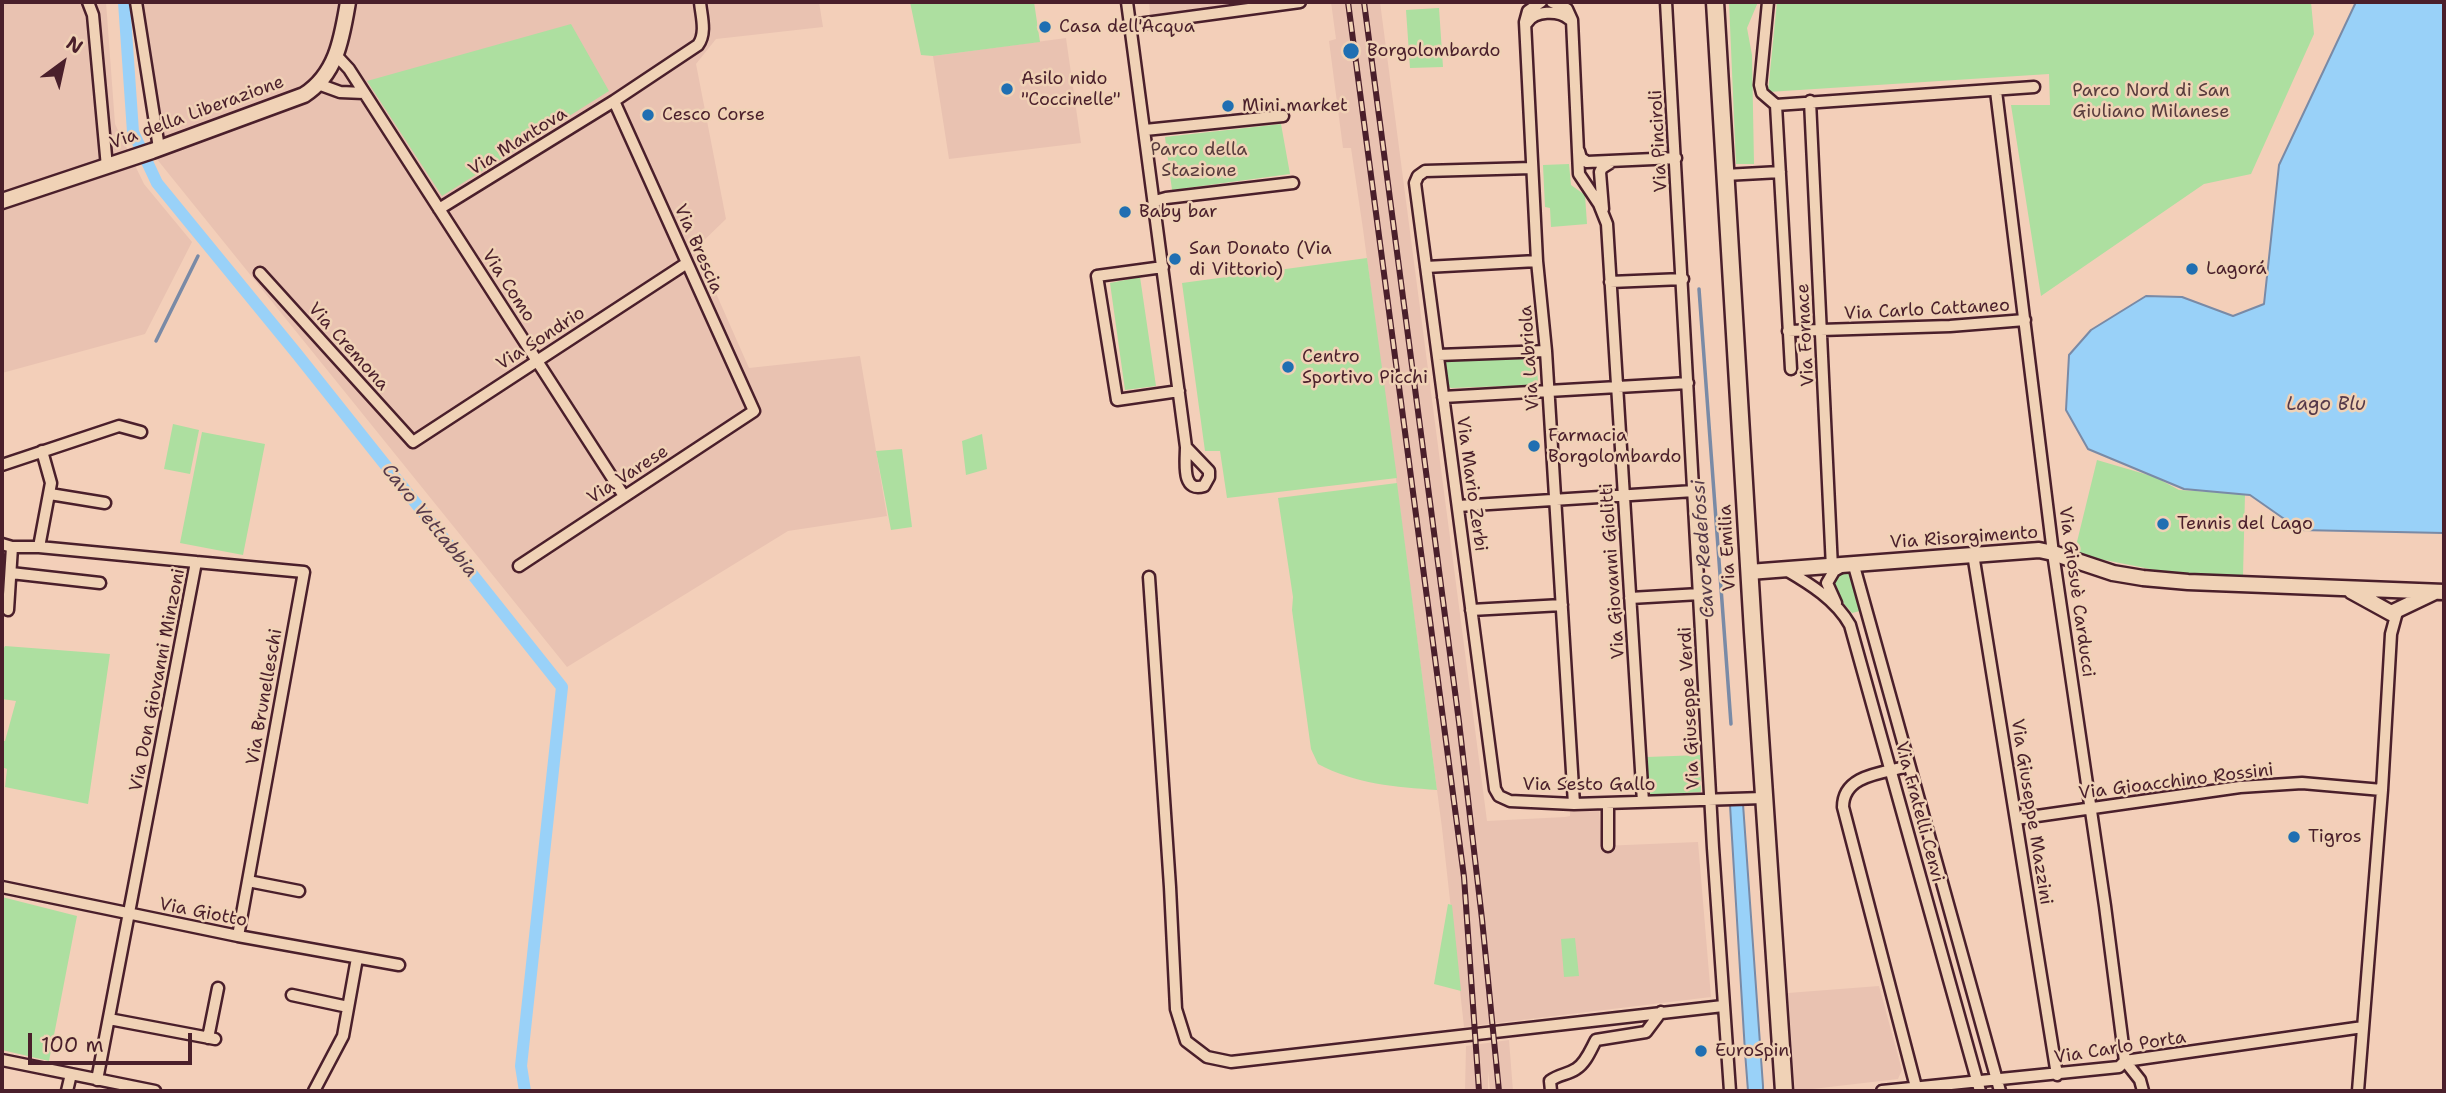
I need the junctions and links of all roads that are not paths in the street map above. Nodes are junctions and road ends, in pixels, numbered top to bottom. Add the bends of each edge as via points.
1 (88, 2) edge
2 (136, 2) edge
3 (348, 2) edge
4 (700, 2) edge
5 (1127, 2) edge
6 (1300, 2) edge
7 (1541, 2) edge
8 (1552, 2) edge
9 (1666, 2) edge
10 (1715, 2) edge
11 (1768, 2) edge
12 (1130, 25) junction
13 (1525, 28) junction
14 (1573, 30) junction
15 (337, 55) junction
16 (318, 84) junction
17 (2034, 87) dead end
18 (1996, 91) junction
19 (364, 93) junction
20 (614, 101) junction
21 (1810, 101) junction
22 (1776, 104) junction
23 (1283, 116) dead end
24 (1145, 130) junction
25 (1578, 149) junction
26 (155, 150) junction
27 (1676, 158) junction
28 (1610, 163) junction
29 (107, 167) junction
30 (1532, 168) junction
31 (1780, 172) junction
32 (1725, 175) junction
33 (1293, 183) dead end
34 (2, 201) edge
35 (1155, 201) junction
36 (439, 209) junction
37 (1603, 213) junction
38 (1537, 261) junction
39 (687, 263) junction
40 (1163, 267) junction
41 (1426, 267) junction
42 (260, 273) dead end
43 (1683, 279) junction
44 (1610, 282) junction
45 (2025, 320) junction
46 (1788, 331) junction
47 (1822, 331) junction
48 (1546, 351) junction
49 (1438, 355) junction
50 (537, 361) junction
51 (1791, 369) dead end
52 (1688, 383) junction
53 (1617, 387) junction
54 (1179, 391) junction
55 (1548, 391) junction
56 (1443, 397) junction
57 (754, 411) joint
58 (141, 432) dead end
59 (413, 442) joint
60 (1186, 447) dead end
61 (42, 451) junction
62 (2, 465) edge
63 (1694, 491) junction
64 (50, 494) junction
65 (624, 496) junction
66 (1624, 496) junction
67 (1555, 500) junction
68 (105, 503) dead end
69 (1458, 506) junction
70 (7, 545) edge
71 (39, 547) junction
72 (2053, 553) junction
73 (1973, 554) junction
74 (196, 562) junction
75 (519, 566) dead end
76 (1843, 567) junction
77 (1786, 570) junction
78 (1749, 572) junction
79 (11, 573) junction
80 (1149, 577) dead end
81 (100, 583) dead end
82 (2347, 588) junction
83 (2392, 589) junction
84 (2440, 592) edge
85 (1700, 594) junction
86 (1630, 598) junction
87 (1562, 605) junction
88 (8, 610) dead end
89 (1471, 610) junction
90 (1840, 610) junction
91 (2392, 610) junction
92 (1909, 766) junction
93 (1891, 771) junction
94 (2382, 790) junction
95 (1499, 796) joint
96 (1763, 798) junction
97 (1711, 800) junction
98 (1643, 802) junction
99 (1608, 803) junction
100 (1574, 804) junction
101 (2091, 807) junction
102 (2016, 819) junction
103 (1608, 846) dead end
104 (248, 881) junction
105 (2, 887) edge
106 (299, 891) dead end
107 (130, 914) junction
108 (238, 936) junction
109 (357, 958) junction
110 (399, 965) dead end
111 (218, 988) dead end
112 (292, 995) dead end
113 (1723, 1006) junction
114 (348, 1007) junction
115 (1661, 1012) junction
116 (109, 1019) junction
117 (2362, 1027) junction
118 (2, 1060) edge
119 (2125, 1061) junction
120 (71, 1074) junction
121 (2057, 1075) junction
122 (97, 1080) junction
123 (1997, 1080) junction
124 (1978, 1086) edge
125 (1916, 1087) junction
126 (67, 1091) edge
127 (155, 1091) edge
128 (314, 1091) edge
129 (1551, 1091) edge
130 (1730, 1091) edge
131 (1784, 1091) edge
132 (1882, 1091) edge
133 (2000, 1091) edge
134 (2143, 1091) edge
135 (2358, 1091) edge

1 - 29 street
2 - 26 street
3 - 15 street, Via della Liberazione
4 - 20 street, Via Mantova via 703,30 698,44
5 - 12 street
6 - 12 street
7 - 13 street via 1528,11
8 - 14 street via 1570,14
9 - 27 street, Via Pinciroli
10 - 32 main road, Via Emilia
11 - 22 street via 1760,85 1762,93
12 - 24 street
13 - 14 street via 1532,16 1559,13
13 - 30 street, Via Labriola
14 - 25 street
15 - 16 street, Via della Liberazione
15 - 19 street, Via Como
16 - 19 street via 340,92
16 - 26 street, Via della Liberazione via 304,95
17 - 18 street
18 - 21 street
18 - 45 street, Via Giosuè Carducci
19 - 36 street, Via Como
20 - 36 street, Via Mantova
20 - 39 street, Via Brescia
21 - 22 street
21 - 47 street, Via Fornace
22 - 31 street
23 - 24 street
24 - 35 street
25 - 28 street via 1583,161
25 - 37 street via 1581,179
26 - 29 street, Via della Liberazione
27 - 28 street
27 - 43 street, Via Pinciroli
28 - 37 street, Via Giovanni Giolitti via 1600,172
29 - 34 street, Via della Liberazione
30 - 38 street, Via Labriola
30 - 41 street, Via Mario Zerbi via 1428,171 1418,176 1415,185
31 - 32 street
31 - 46 street
32 - 78 main road, Via Emilia
33 - 35 street
35 - 40 street
36 - 50 street, Via Como
37 - 44 street, Via Giovanni Giolitti
38 - 41 street
38 - 48 street, Via Labriola
39 - 50 street, Via Sondrio
39 - 57 street, Via Brescia
40 - 54 street
40 - 54 street via 1097,276 1117,400
41 - 49 street, Via Mario Zerbi
42 - 59 street, Via Cremona
43 - 44 street
43 - 52 street, Via Giuseppe Verdi
44 - 53 street, Via Giovanni Giolitti
45 - 47 street, Via Carlo Cattaneo
45 - 72 street, Via Giosuè Carducci
46 - 47 street, Via Carlo Cattaneo
46 - 51 street
47 - 76 street, Via Fornace
48 - 49 street
48 - 55 street, Via Labriola
49 - 56 street, Via Mario Zerbi
50 - 59 street, Via Sondrio
50 - 65 street, Via Como
52 - 53 street
52 - 63 street, Via Giuseppe Verdi
53 - 55 street
53 - 66 street, Via Giovanni Giolitti
54 - 60 street
55 - 56 street
55 - 67 street, Via Labriola
56 - 69 street, Via Mario Zerbi
57 - 65 street, Via Varese
58 - 61 street via 119,426
61 - 62 street
61 - 64 street via 50,474
63 - 66 street
63 - 85 street, Via Giuseppe Verdi
64 - 68 street
64 - 71 street
65 - 75 street, Via Varese
66 - 67 street
66 - 86 street, Via Giovanni Giolitti
67 - 69 street
67 - 87 street, Via Labriola
69 - 89 street, Via Mario Zerbi
70 - 71 street, Via Don Giovanni Minzoni
70 - 79 street
71 - 74 street, Via Don Giovanni Minzoni
72 - 73 street, Via Risorgimento
72 - 82 street, Via Risorgimento via 2143,578
72 - 101 street, Via Giosuè Carducci
73 - 76 street, Via Risorgimento
73 - 102 street, Via Giuseppe Mazzini
74 - 104 street, Via Brunelleschi via 304,572
74 - 107 street, Via Don Giovanni Minzoni
76 - 77 street, Via Risorgimento
76 - 90 street via 1834,571 1827,583
76 - 92 street, Via Fratelli Cervi
77 - 78 street, Via Risorgimento
77 - 90 street, Via Fratelli Cervi
78 - 96 main road, Via Emilia
79 - 81 street
79 - 88 street
80 - 115 street via 1176,1009 1186,1041 1207,1057 1231,1062
82 - 83 street, Via Risorgimento
82 - 91 street, Via Risorgimento
83 - 84 street, Via Risorgimento
83 - 91 street via 2381,596
83 - 91 street via 2403,596
84 - 91 street, Via Risorgimento
85 - 86 street
85 - 97 street, Via Giuseppe Verdi
86 - 98 street, Via Giovanni Giolitti
87 - 89 street
87 - 100 street, Via Labriola
89 - 95 street, Via Mario Zerbi
90 - 93 street, Via Fratelli Cervi via 1850,625
91 - 94 street
92 - 93 street
92 - 123 street, Via Fratelli Cervi
93 - 124 street, Via Fratelli Cervi
93 - 125 street via 1853,784 1844,794 1843,807
94 - 101 street, Via Gioacchino Rossini via 2302,783
94 - 117 street
95 - 100 street, Via Sesto Gallo via 1510,801
96 - 97 street, Via Sesto Gallo
96 - 131 main road, Via Emilia
97 - 98 street, Via Sesto Gallo
97 - 113 street, Via Giuseppe Verdi
98 - 99 street, Via Sesto Gallo
99 - 100 street, Via Sesto Gallo
99 - 103 street
101 - 102 street, Via Gioacchino Rossini
101 - 119 street, Via Giosuè Carducci
102 - 121 street, Via Giuseppe Mazzini
104 - 106 street
104 - 108 street, Via Brunelleschi
105 - 107 street, Via Giotto
107 - 108 street, Via Giotto
107 - 116 street, Via Don Giovanni Minzoni
108 - 109 street, Via Giotto
109 - 110 street, Via Giotto
109 - 114 street
111 - 116 street via 212,1039
112 - 114 street
113 - 115 street
113 - 130 street, Via Giuseppe Verdi
114 - 128 street via 340,1041
115 - 129 street via 1646,1032 1596,1040 1576,1069 1550,1081
116 - 122 street, Via Don Giovanni Minzoni
117 - 119 street, Via Carlo Porta
117 - 135 street
118 - 120 street
119 - 121 street, Via Carlo Porta via 2119,1067
119 - 134 street, Via Giosuè Carducci
120 - 122 street
120 - 126 street
121 - 123 street, Via Carlo Porta
122 - 127 street
123 - 124 street, Via Carlo Porta
123 - 133 street, Via Fratelli Cervi
124 - 125 street, Via Carlo Porta
125 - 132 street, Via Carlo Porta

